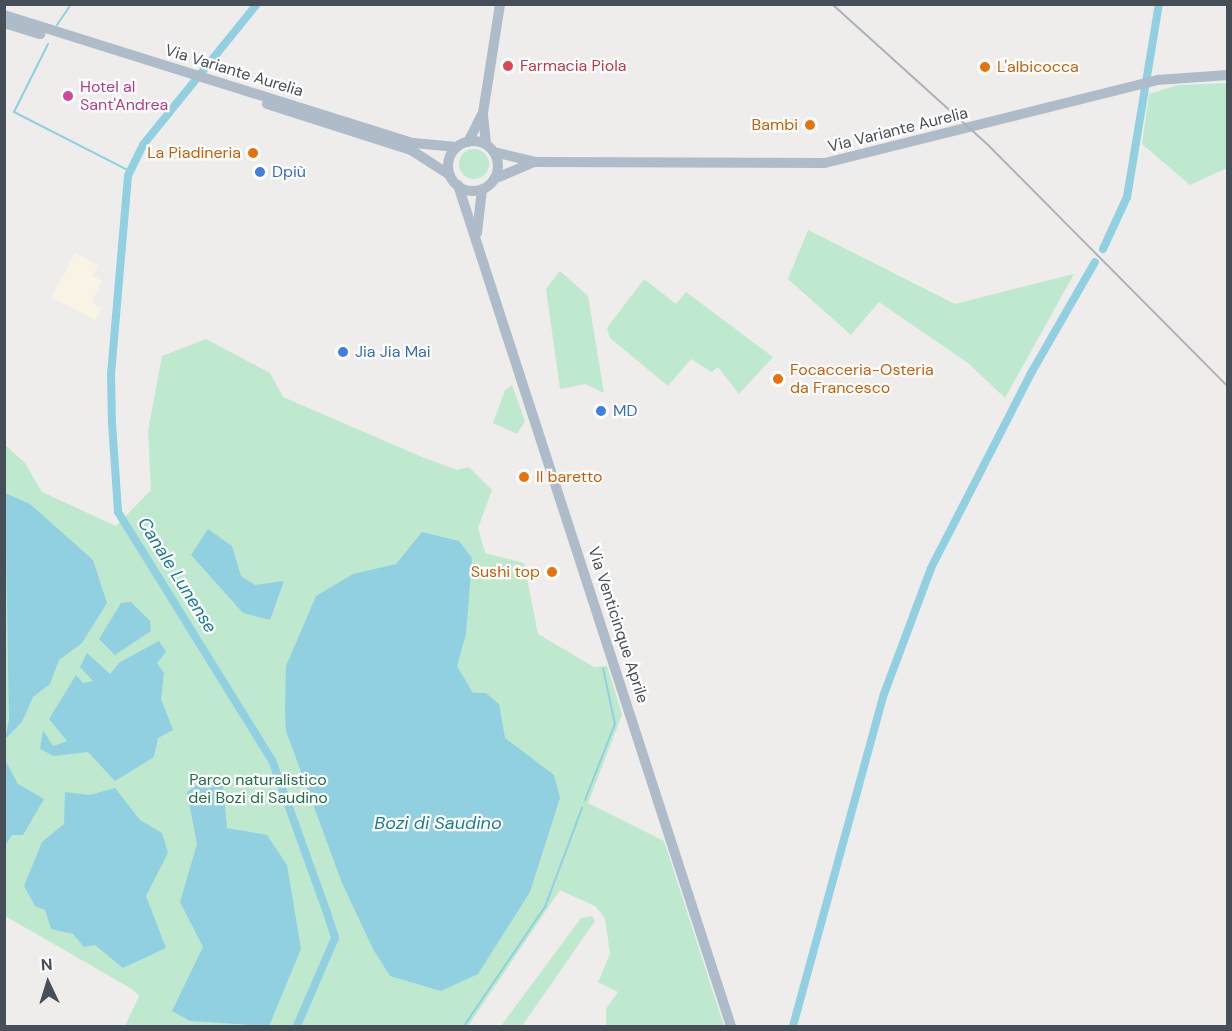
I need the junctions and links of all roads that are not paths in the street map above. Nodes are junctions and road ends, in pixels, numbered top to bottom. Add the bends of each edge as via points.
1 (500, 4) edge
2 (4, 15) edge
3 (4, 23) edge
4 (1227, 67) edge
5 (186, 75) junction
6 (1227, 75) edge
7 (1188, 76) junction
8 (213, 84) junction
9 (483, 113) junction
10 (468, 142) junction
11 (457, 147) junction
12 (490, 148) junction
13 (535, 162) junction
14 (450, 175) junction
15 (494, 178) junction
16 (458, 185) junction
17 (482, 189) junction
18 (477, 233) junction
19 (731, 1026) edge

1 - 9 main road
2 - 5 main road, Via Variante Aurelia
3 - 5 main road, Via Variante Aurelia
4 - 7 main road
5 - 8 main road, Via Variante Aurelia
6 - 7 main road, Via Variante Aurelia
7 - 13 main road, Via Variante Aurelia via 1157,80 834,162 771,167
8 - 11 main road, Via Variante Aurelia via 413,143
8 - 14 main road, Via Variante Aurelia via 411,150
9 - 10 main road
9 - 12 main road
10 - 11 main road
10 - 12 main road
11 - 14 main road via 449,160
12 - 13 main road, Via Variante Aurelia
12 - 15 main road
13 - 15 main road, Via Variante Aurelia
14 - 16 main road
15 - 17 main road
16 - 17 main road
16 - 18 main road, Via Venticinque Aprile
17 - 18 main road, Via Venticinque Aprile
18 - 19 main road, Via Venticinque Aprile

